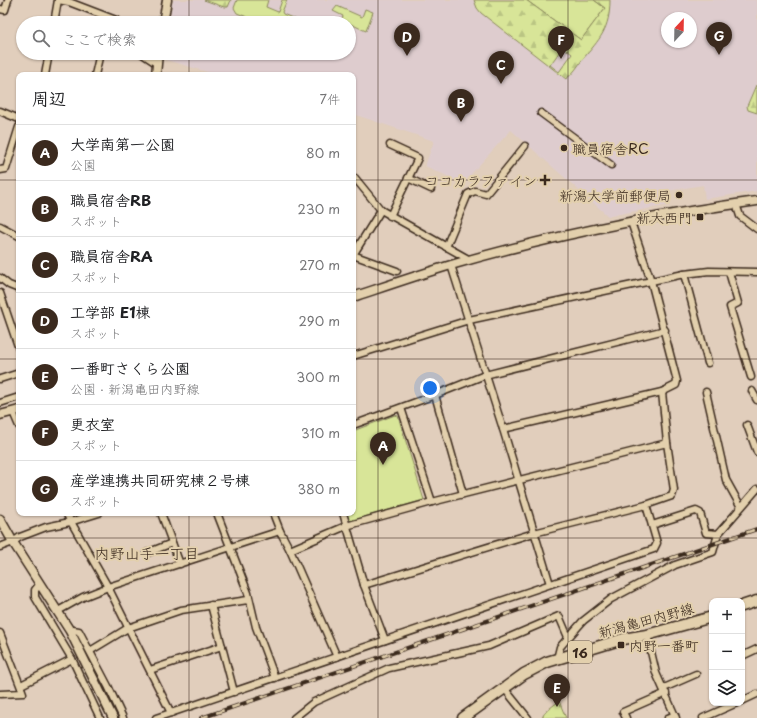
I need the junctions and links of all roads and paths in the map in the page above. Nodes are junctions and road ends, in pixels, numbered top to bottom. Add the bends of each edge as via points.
1 (8, 0) edge
2 (58, 0) edge
3 (167, 0) edge
4 (69, 1) edge
5 (0, 9) edge
6 (55, 16) edge
7 (100, 16) edge
8 (164, 16) edge
9 (48, 60) edge
10 (98, 60) edge
11 (152, 60) edge
12 (157, 60) edge
13 (156, 63) junction
14 (46, 72) edge
15 (96, 72) edge
16 (156, 72) edge
17 (0, 111) edge
18 (541, 113) dead end
19 (16, 118) edge
20 (16, 137) edge
21 (390, 145) dead end
22 (525, 146) dead end
23 (611, 165) dead end
24 (0, 170) edge
25 (408, 178) junction
26 (356, 179) edge
27 (431, 189) dead end
28 (757, 201) edge
29 (736, 204) junction
30 (381, 210) junction
31 (390, 216) junction
32 (630, 222) junction
33 (0, 226) edge
34 (757, 229) edge
35 (16, 234) edge
36 (446, 247) junction
37 (356, 250) edge
38 (356, 256) edge
39 (470, 260) junction
40 (452, 265) junction
41 (397, 271) dead end
42 (729, 272) junction
43 (757, 272) edge
44 (684, 274) junction
45 (0, 278) edge
46 (651, 281) junction
47 (16, 288) edge
48 (0, 295) edge
49 (356, 296) edge
50 (469, 320) junction
51 (665, 330) junction
52 (16, 340) edge
53 (356, 355) edge
54 (708, 363) dead end
55 (16, 374) edge
56 (486, 375) junction
57 (751, 377) dead end
58 (0, 379) edge
59 (752, 390) dead end
60 (662, 392) junction
61 (706, 392) dead end
62 (435, 395) junction
63 (16, 398) edge
64 (757, 400) edge
65 (0, 403) edge
66 (401, 408) junction
67 (16, 411) edge
68 (0, 415) edge
69 (356, 424) edge
70 (747, 425) dead end
71 (503, 429) junction
72 (667, 443) junction
73 (757, 452) edge
74 (518, 481) junction
75 (757, 489) edge
76 (462, 494) junction
77 (432, 502) junction
78 (646, 505) junction
79 (741, 507) junction
80 (67, 516) edge
81 (89, 516) edge
82 (162, 516) edge
83 (218, 516) edge
84 (273, 516) edge
85 (343, 516) edge
86 (0, 519) edge
87 (70, 522) junction
88 (652, 525) junction
89 (346, 526) junction
90 (280, 531) junction
91 (534, 533) junction
92 (718, 534) junction
93 (13, 542) junction
94 (172, 543) junction
95 (0, 547) edge
96 (230, 548) junction
97 (290, 550) junction
98 (147, 553) dead end
99 (180, 564) junction
100 (40, 584) junction
101 (550, 584) junction
102 (364, 585) junction
103 (108, 587) junction
104 (248, 600) junction
105 (757, 601) edge
106 (211, 605) junction
107 (745, 605) edge
108 (58, 611) junction
109 (709, 618) edge
110 (128, 628) junction
111 (0, 633) edge
112 (647, 635) junction
113 (568, 637) junction
114 (385, 640) junction
115 (2, 644) edge
116 (222, 646) junction
117 (757, 649) edge
118 (86, 653) junction
119 (745, 655) edge
120 (337, 657) junction
121 (557, 658) junction
122 (72, 659) junction
123 (150, 670) junction
124 (696, 674) dead end
125 (275, 678) junction
126 (20, 685) junction
127 (504, 688) junction
128 (665, 691) junction
129 (234, 692) junction
130 (0, 694) edge
131 (757, 694) edge
132 (745, 700) edge
133 (730, 706) edge
134 (171, 713) junction
135 (676, 716) edge
136 (100, 718) edge
137 (113, 718) edge
138 (123, 718) edge
139 (156, 718) edge
140 (294, 718) edge
141 (463, 718) edge
142 (528, 718) edge
143 (626, 718) edge
144 (668, 718) edge
145 (703, 718) edge

1 - 5 street via 5,10
2 - 4 street
2 - 6 street
3 - 8 street
4 - 7 street
9 - 14 street
10 - 15 street
11 - 13 street
12 - 13 street
13 - 16 street
17 - 19 street
18 - 23 street
20 - 24 street via 6,169
21 - 25 street via 418,158
22 - 36 street via 486,194 475,191 468,194
25 - 27 street
25 - 31 street
26 - 30 street
28 - 29 street
29 - 32 street
29 - 34 street via 740,216
30 - 31 street
30 - 37 street
31 - 36 street
32 - 39 street
32 - 46 street
33 - 35 street
36 - 39 street
38 - 41 street
39 - 40 street
40 - 49 street
40 - 50 street
42 - 43 street
42 - 44 street
42 - 57 street via 738,303 730,307
44 - 46 street
44 - 54 street
45 - 47 street
46 - 50 street
46 - 51 street
48 - 52 street
50 - 53 street
50 - 56 street
51 - 56 street
51 - 60 street via 677,381 673,388
55 - 58 street
56 - 62 street
56 - 71 street
59 - 64 street
60 - 71 street
60 - 72 street
61 - 79 street via 726,480
62 - 66 street
62 - 76 street
63 - 65 street
66 - 69 street
66 - 77 street
67 - 68 street
70 - 73 street
71 - 74 street
72 - 74 street
72 - 78 street via 674,494
74 - 76 street
74 - 91 street
75 - 79 street
76 - 77 street
77 - 89 street
78 - 88 street
78 - 91 street
79 - 92 street
80 - 87 street
81 - 87 street
82 - 94 street
83 - 96 street
84 - 90 street
85 - 89 street
86 - 93 street
87 - 93 street via 46,527
87 - 103 street
88 - 92 street via 696,511 700,513 706,533
88 - 101 street via 657,543 654,549
89 - 97 street
89 - 102 street
90 - 96 street
90 - 97 street
91 - 101 street
91 - 102 street
92 - 113 street via 713,552 675,566 611,599 583,621
93 - 95 street
93 - 100 street
94 - 98 street
94 - 99 street
96 - 99 street
96 - 104 street via 248,593
97 - 120 street
99 - 103 street
100 - 108 street
100 - 122 street via 35,590 35,597
101 - 114 street
102 - 114 street
103 - 108 street
103 - 110 street
104 - 106 street
104 - 125 street
105 - 107 main road
106 - 110 street via 181,610
106 - 116 street
108 - 118 street
109 - 112 main road, 新潟亀田内野線 / 16
110 - 118 street
110 - 123 street
111 - 115 street
112 - 121 main road, 新潟亀田内野線 / 16 via 623,639
112 - 128 street via 656,673
113 - 121 street via 560,647
113 - 140 street via 559,616 489,646 389,668 314,702
114 - 120 street
115 - 126 street
116 - 123 street
116 - 129 street
117 - 119 street
118 - 137 street
118 - 138 street via 108,686
120 - 125 street
121 - 127 main road, 新潟亀田内野線 / 16 via 524,674
122 - 126 street
122 - 136 street
123 - 134 street
124 - 128 street
125 - 129 street
126 - 130 street via 23,692
127 - 141 main road, 新潟亀田内野線 / 16
127 - 142 street
128 - 135 street
128 - 143 street via 623,712
129 - 134 street
131 - 132 street
133 - 145 street
134 - 139 street
135 - 144 street

